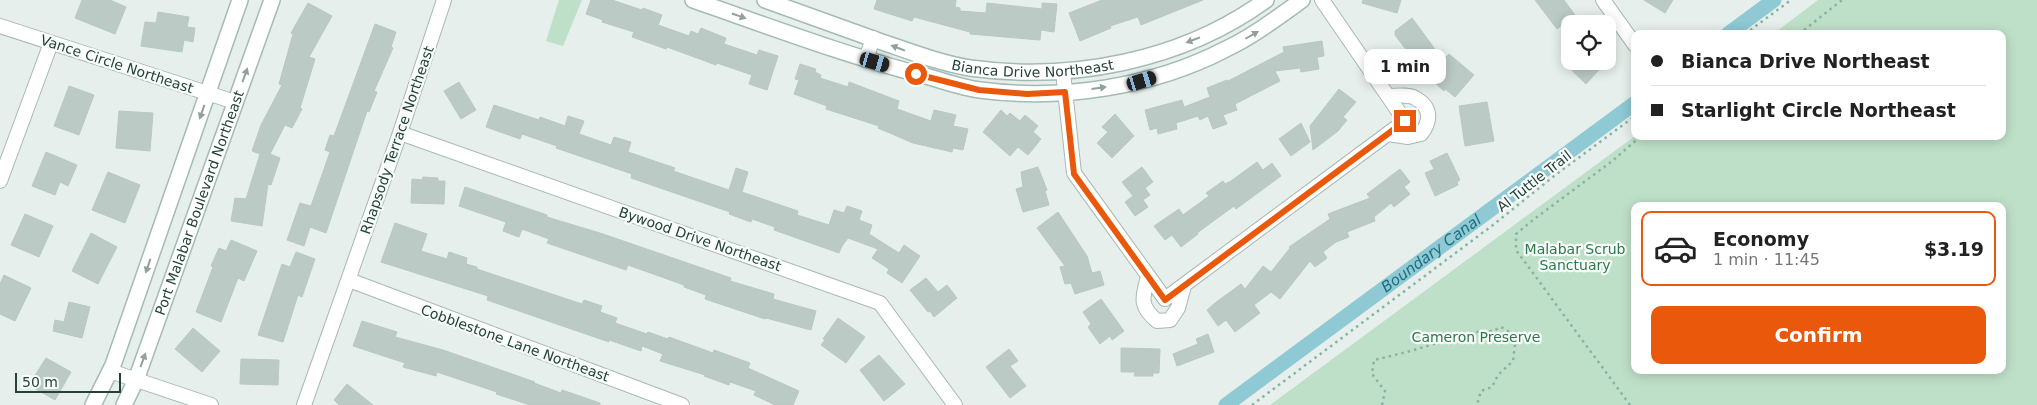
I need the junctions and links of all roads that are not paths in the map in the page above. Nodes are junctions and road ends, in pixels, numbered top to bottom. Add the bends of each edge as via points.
1 (240, 0) edge
2 (272, 0) edge
3 (444, 0) edge
4 (693, 0) edge
5 (765, 0) edge
6 (1266, 0) edge
7 (1302, 0) edge
8 (1322, 0) edge
9 (1603, 0) edge
10 (0, 26) edge
11 (873, 38) junction
12 (1631, 39) edge
13 (51, 44) junction
14 (866, 59) junction
15 (1063, 72) junction
16 (1065, 92) junction
17 (208, 93) junction
18 (1388, 96) junction
19 (235, 102) junction
20 (400, 133) junction
21 (1388, 134) junction
22 (0, 181) edge
23 (1148, 276) junction
24 (348, 280) junction
25 (1184, 286) junction
26 (110, 371) junction
27 (136, 380) junction
28 (93, 405) edge
29 (124, 405) edge
30 (211, 405) edge
31 (304, 405) edge
32 (682, 405) edge
33 (955, 405) edge

1 - 17 street, Port Malabar Boulevard Northeast
19 -> 2 street, Port Malabar Boulevard Northeast
3 - 20 street, Rhapsody Terrace Northeast
4 -> 14 street, Bianca Drive Northeast
5 - 11 street, Bianca Drive Northeast
6 -> 15 street, Bianca Drive Northeast via 1211,33 1141,59
16 -> 7 street, Bianca Drive Northeast via 1140,82 1180,70 1226,50
8 - 18 street
9 - 12 street
10 - 13 street, Vance Circle Northeast
11 - 14 street
15 -> 11 street, Bianca Drive Northeast via 1022,73 970,68 914,54
13 - 17 street, Vance Circle Northeast
13 - 22 street
14 - 16 street, Bianca Drive Northeast via 979,90 1027,94
15 - 16 street
16 - 23 street via 1074,174
17 - 19 street, Vance Circle Northeast
17 -> 26 street, Port Malabar Boulevard Northeast
18 - 21 street via 1405,121
18 - 21 street via 1415,97 1428,114 1428,125 1421,134 1408,137
27 -> 19 street, Port Malabar Boulevard Northeast
20 - 24 street, Rhapsody Terrace Northeast
20 - 33 street, Bywood Drive Northeast via 880,303
21 - 25 street
23 - 25 street via 1165,300
23 - 25 street via 1143,299 1147,312 1157,321 1170,320 1178,308
24 - 31 street, Rhapsody Terrace Northeast
24 - 32 street, Cobblestone Lane Northeast
26 - 27 street
26 - 28 street, Port Malabar Boulevard Northeast
27 - 29 street, Port Malabar Boulevard Northeast
27 - 30 street

